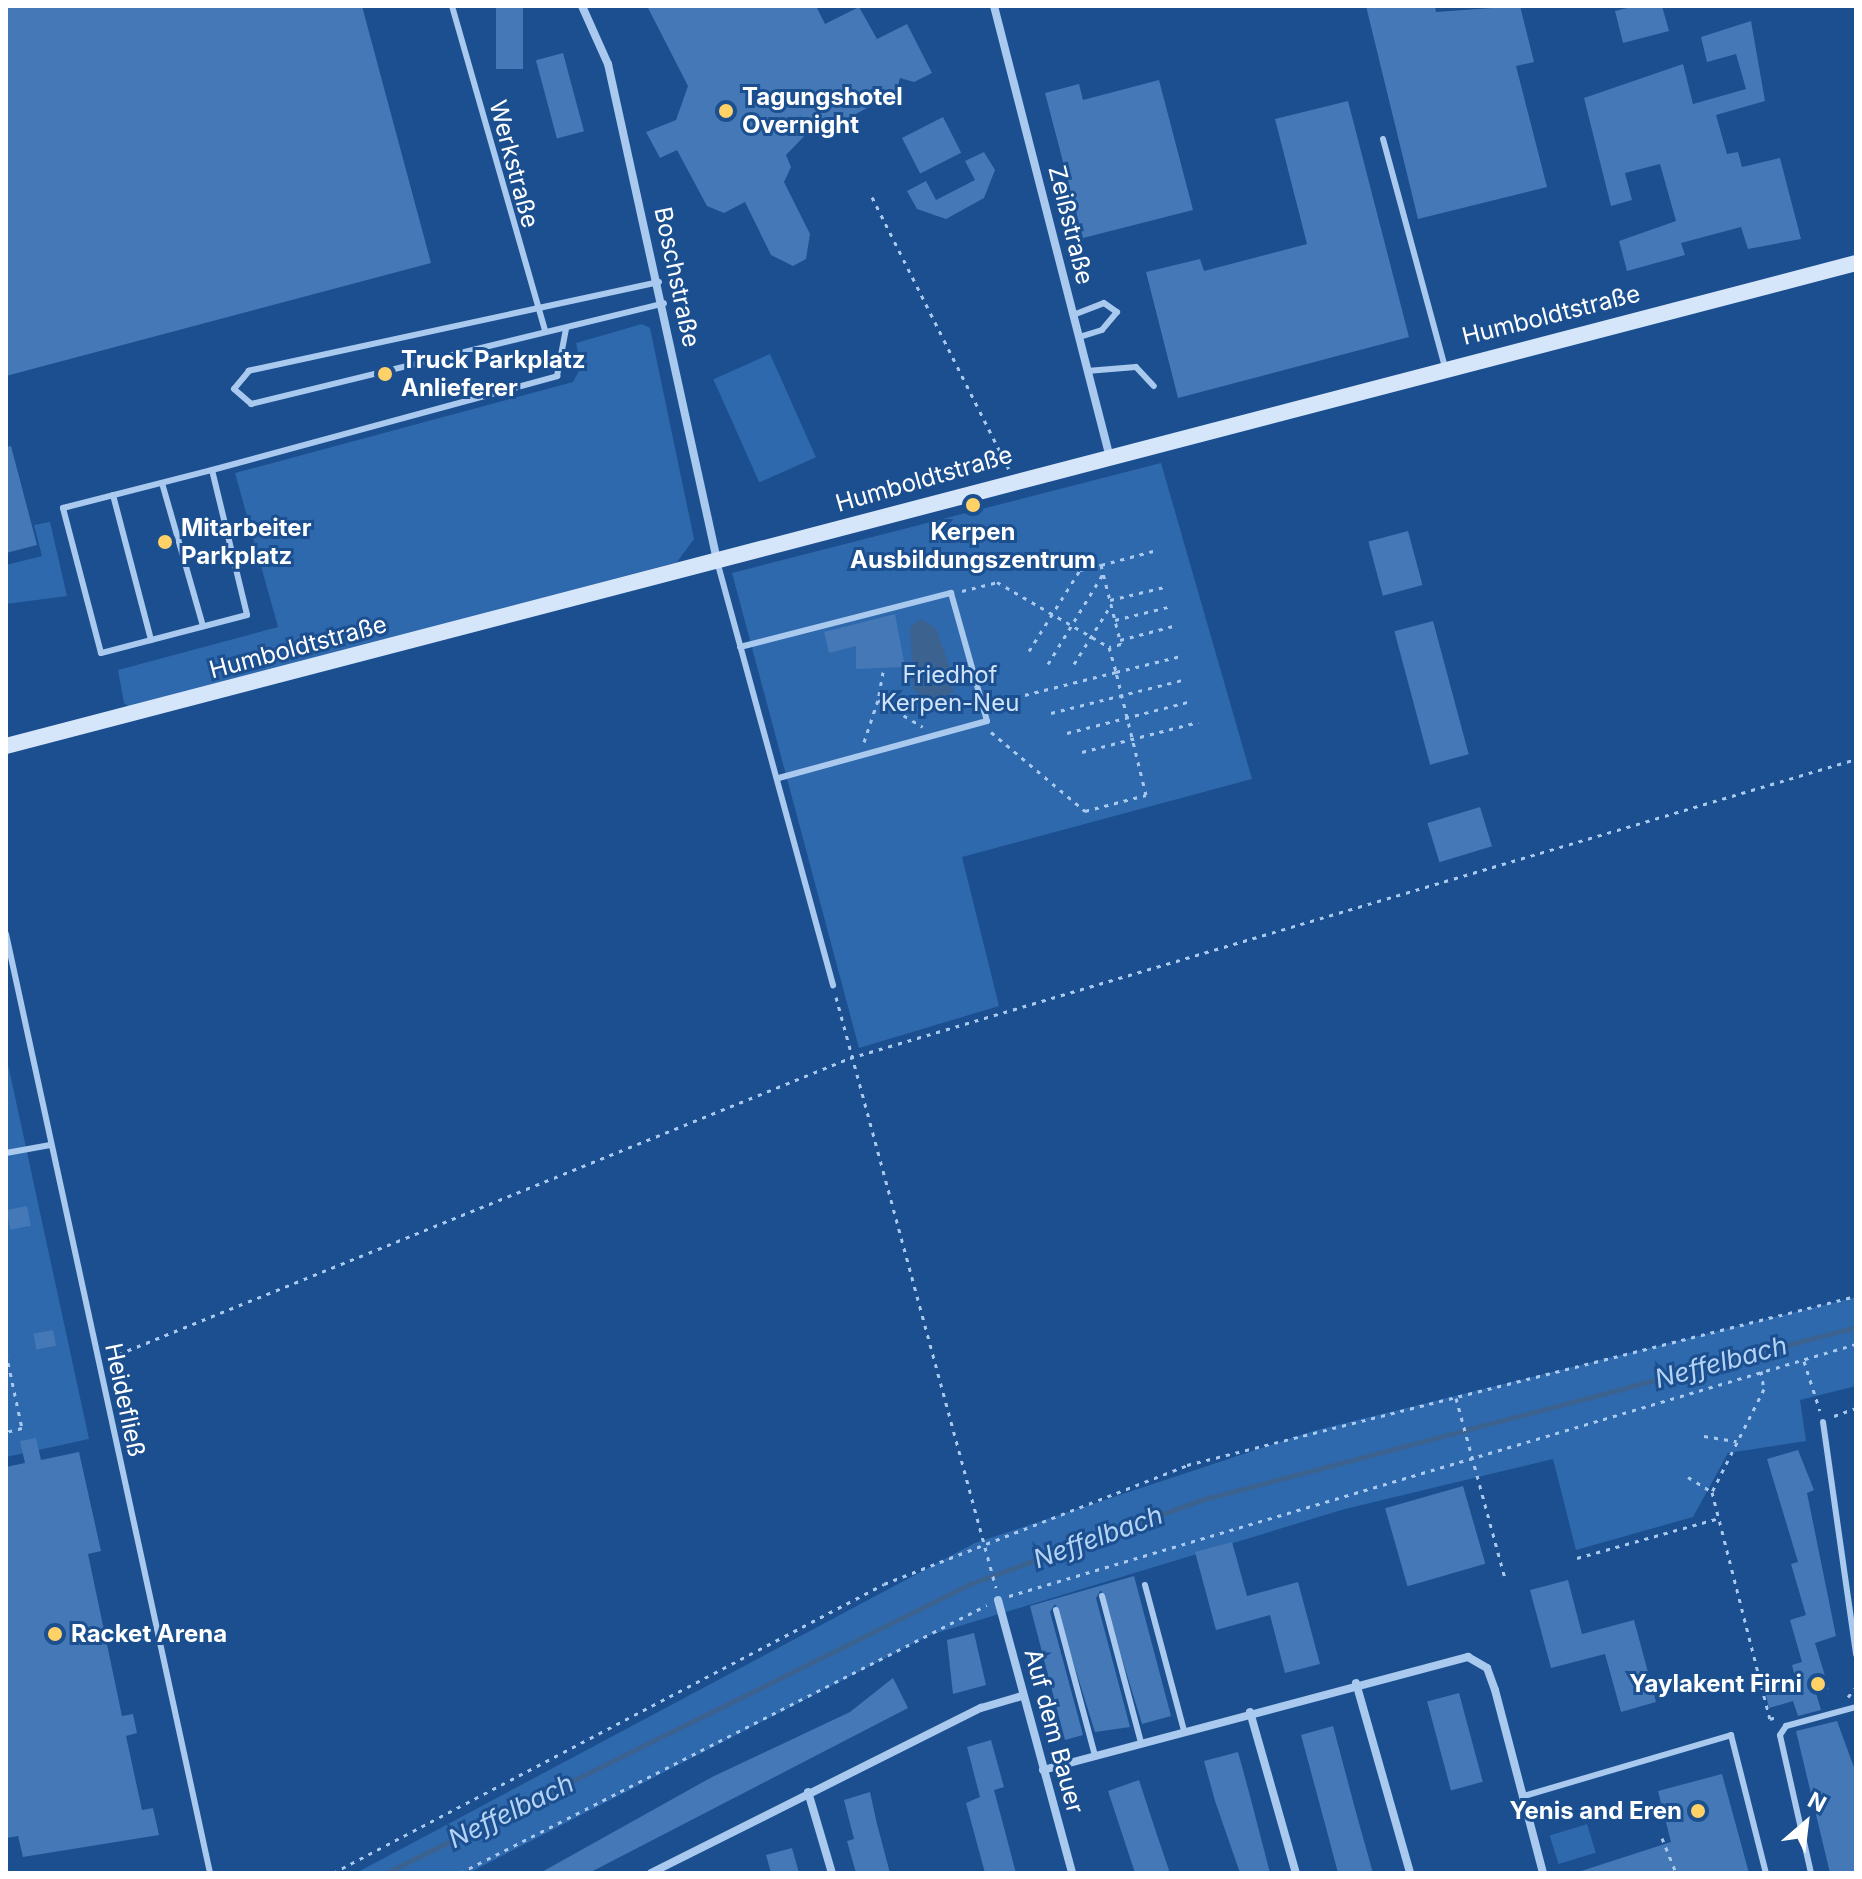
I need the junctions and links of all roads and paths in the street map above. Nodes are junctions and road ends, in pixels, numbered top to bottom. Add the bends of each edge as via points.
1 (452, 6) edge
2 (582, 6) edge
3 (994, 6) edge
4 (1383, 139) dead end
5 (872, 197) dead end
6 (1856, 263) edge
7 (659, 282) junction
8 (664, 303) junction
9 (536, 309) junction
10 (1073, 315) junction
11 (566, 329) junction
12 (545, 331) junction
13 (1079, 337) junction
14 (1445, 367) junction
15 (1087, 371) junction
16 (1154, 386) dead end
17 (1109, 453) junction
18 (212, 470) junction
19 (1014, 478) junction
20 (162, 483) junction
21 (113, 495) junction
22 (1153, 551) dead end
23 (717, 561) junction
24 (1101, 565) junction
25 (1103, 574) junction
26 (1164, 587) dead end
27 (951, 593) junction
28 (1111, 603) junction
29 (1168, 607) dead end
30 (1053, 615) junction
31 (1115, 620) junction
32 (203, 626) junction
33 (1072, 626) junction
34 (1173, 626) dead end
35 (1091, 637) junction
36 (151, 640) junction
37 (1120, 640) junction
38 (740, 647) junction
39 (1109, 647) junction
40 (1029, 651) dead end
41 (1181, 656) dead end
42 (1048, 664) dead end
43 (1074, 664) dead end
44 (883, 672) dead end
45 (1116, 672) junction
46 (1186, 679) dead end
47 (1122, 695) junction
48 (878, 700) junction
49 (1192, 701) dead end
50 (982, 706) junction
51 (1051, 713) dead end
52 (1127, 717) junction
53 (987, 721) junction
54 (1198, 722) dead end
55 (934, 733) junction
56 (1067, 733) dead end
57 (1133, 739) junction
58 (6, 746) edge
59 (1082, 752) dead end
60 (860, 754) junction
61 (1856, 759) edge
62 (779, 778) junction
63 (6, 934) edge
64 (833, 985) joint
65 (850, 1058) junction
66 (50, 1145) junction
67 (6, 1153) edge
68 (1856, 1296) edge
69 (6, 1353) edge
70 (98, 1360) junction
71 (1803, 1360) dead end
72 (1761, 1371) dead end
73 (1457, 1400) junction
74 (1856, 1408) edge
75 (1823, 1422) junction
76 (6, 1432) edge
77 (1704, 1436) dead end
78 (1737, 1441) junction
79 (1688, 1477) dead end
80 (1712, 1492) junction
81 (1719, 1518) junction
82 (983, 1543) junction
83 (1577, 1558) dead end
84 (1505, 1578) dead end
85 (1145, 1585) dead end
86 (1102, 1596) dead end
87 (998, 1600) joint
88 (1056, 1610) dead end
89 (1856, 1655) edge
90 (1356, 1683) junction
91 (1856, 1687) edge
92 (1022, 1696) junction
93 (1846, 1700) dead end
94 (1856, 1707) edge
95 (1250, 1712) junction
96 (1785, 1715) dead end
97 (1184, 1731) junction
98 (1141, 1743) junction
99 (1095, 1756) junction
100 (1043, 1770) junction
101 (808, 1792) junction
102 (1524, 1796) junction
103 (1662, 1838) dead end
104 (210, 1873) edge
105 (333, 1873) edge
106 (651, 1873) edge
107 (832, 1873) edge
108 (1072, 1873) edge
109 (1296, 1873) edge
110 (1410, 1873) edge
111 (1543, 1873) edge
112 (1676, 1873) edge
113 (1766, 1873) edge
114 (1811, 1873) edge

1 - 9 lane, Werkstraße
2 - 7 street, Boschstraße via 608,64
3 - 10 street, Zeißstraße
4 - 14 lane
5 - 19 path
6 - 14 street, Humboldtstraße
7 - 8 street, Boschstraße
7 - 9 lane
8 - 11 lane
8 - 23 street, Boschstraße
9 - 12 lane, Werkstraße
9 - 12 lane via 249,371 234,389 251,404
10 - 13 street, Zeißstraße
10 - 13 lane via 1104,303 1117,312 1102,330
11 - 12 lane
11 - 18 lane via 557,376
13 - 15 street, Zeißstraße
14 - 17 street, Humboldtstraße
15 - 16 lane via 1136,367
15 - 17 street, Zeißstraße
17 - 19 street, Humboldtstraße
18 - 20 lane
18 - 32 lane via 247,615
19 - 23 street, Humboldtstraße
20 - 21 lane
20 - 32 lane
21 - 36 lane
21 - 36 lane via 63,508 101,653
22 - 24 path
23 - 38 lane
23 - 58 street, Humboldtstraße
24 - 25 path
24 - 30 path via 1080,570
25 - 28 path
25 - 33 path
26 - 28 path
27 - 30 path via 997,582
27 - 38 lane
27 - 50 lane
28 - 31 path
28 - 35 path
29 - 31 path
30 - 33 path
30 - 40 path
31 - 37 path
32 - 36 lane
33 - 35 path
33 - 42 path
34 - 37 path
35 - 39 path
35 - 43 path
37 - 39 path
38 - 62 lane
39 - 45 path
41 - 45 path
44 - 48 path
45 - 47 path
45 - 50 path
46 - 47 path
47 - 51 path
47 - 52 path
48 - 55 path
48 - 60 path
49 - 52 path
50 - 53 lane
52 - 56 path
52 - 57 path
53 - 55 lane
53 - 57 path via 1085,811 1146,795
54 - 57 path
55 - 60 lane
57 - 59 path
60 - 62 lane
61 - 65 path
62 - 64 lane
63 - 66 lane, Heidefließ
64 - 65 path
65 - 70 path
65 - 82 path
66 - 67 lane
66 - 70 lane, Heidefließ
68 - 73 path
69 - 76 path via 22,1428
70 - 104 lane, Heidefließ
71 - 75 path
72 - 78 path via 1764,1389
73 - 82 path via 1187,1465
73 - 84 path
74 - 75 path
75 - 89 lane
77 - 78 path
78 - 80 path
79 - 80 path
80 - 81 path
81 - 83 path
81 - 96 path via 1770,1719
82 - 87 path
82 - 105 path via 884,1584
85 - 97 lane
86 - 98 lane
87 - 92 street, Auf dem Bauer
88 - 99 lane
90 - 95 street
90 - 102 street via 1454,1657 1480,1662 1495,1690
90 - 110 street
91 - 93 path
92 - 100 street, Auf dem Bauer
92 - 101 street via 981,1708
94 - 114 lane via 1786,1726 1780,1735
95 - 97 street
95 - 109 street
97 - 98 street
98 - 99 street
99 - 100 street
100 - 108 street, Auf dem Bauer
101 - 106 street
101 - 107 street
102 - 111 street
102 - 113 lane via 1731,1735
103 - 112 path

